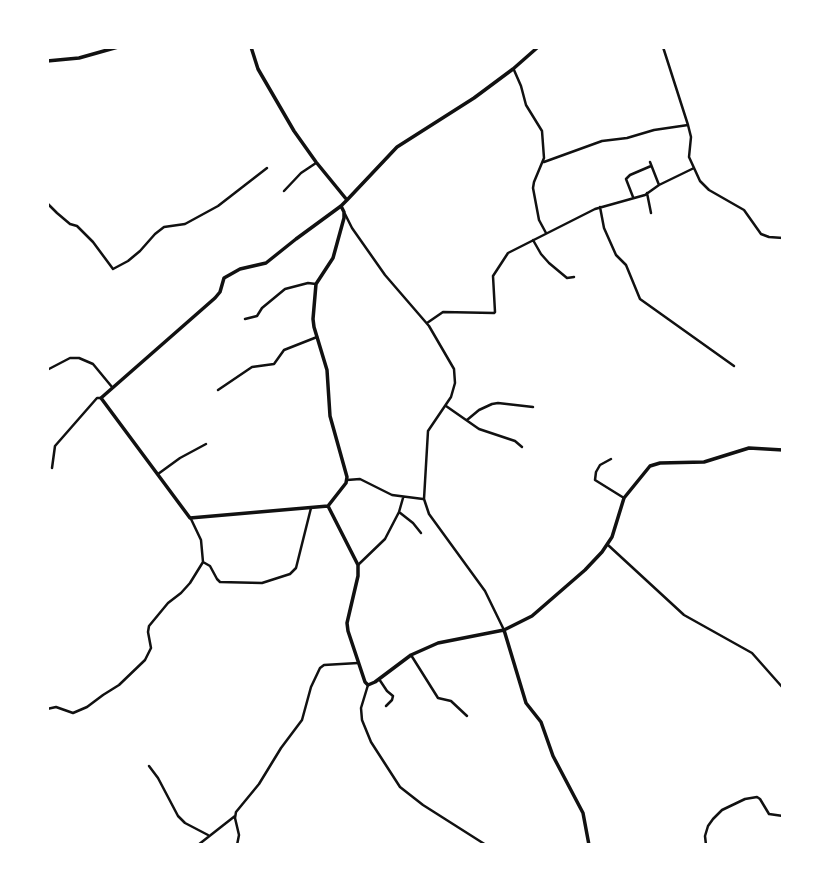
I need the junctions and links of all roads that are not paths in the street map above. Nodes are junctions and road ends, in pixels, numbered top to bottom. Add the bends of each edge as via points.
1 (118, 47) edge
2 (251, 47) edge
3 (538, 47) edge
4 (663, 47) edge
5 (47, 61) edge
6 (513, 69) junction
7 (688, 125) junction
8 (316, 162) junction
9 (544, 162) junction
10 (267, 168) dead end
11 (694, 168) junction
12 (659, 185) junction
13 (284, 191) dead end
14 (647, 193) junction
15 (634, 198) junction
16 (347, 200) junction
17 (47, 203) edge
18 (341, 206) junction
19 (600, 207) junction
20 (344, 212) junction
21 (651, 213) dead end
22 (546, 233) junction
23 (783, 238) edge
24 (533, 240) junction
25 (574, 277) dead end
26 (316, 284) junction
27 (245, 319) dead end
28 (427, 323) junction
29 (317, 337) junction
30 (734, 366) dead end
31 (47, 370) edge
32 (112, 388) junction
33 (218, 390) dead end
34 (101, 398) junction
35 (446, 406) junction
36 (533, 407) dead end
37 (467, 420) junction
38 (206, 444) dead end
39 (522, 447) dead end
40 (783, 450) edge
41 (611, 459) dead end
42 (52, 468) dead end
43 (158, 474) junction
44 (347, 480) junction
45 (403, 498) junction
46 (624, 498) junction
47 (424, 499) junction
48 (328, 506) junction
49 (311, 508) junction
50 (399, 512) junction
51 (190, 518) junction
52 (421, 533) dead end
53 (608, 545) junction
54 (203, 562) junction
55 (358, 565) junction
56 (504, 630) junction
57 (411, 655) junction
58 (358, 663) junction
59 (379, 679) junction
60 (368, 684) junction
61 (783, 688) edge
62 (386, 706) dead end
63 (47, 709) edge
64 (467, 716) dead end
65 (149, 766) dead end
66 (235, 816) junction
67 (783, 816) edge
68 (208, 835) junction
69 (198, 845) edge
70 (237, 845) edge
71 (486, 845) edge
72 (589, 845) edge
73 (706, 845) edge

1 - 5 street
2 - 8 street via 258,69
3 - 6 street
4 - 7 street
6 - 9 street via 542,131
6 - 16 street via 397,147
7 - 9 street via 606,141
7 - 11 street
8 - 13 street
8 - 16 street
9 - 22 street via 533,185
10 - 17 street via 218,206 185,224 164,227 113,269 90,239
11 - 12 street
11 - 23 street via 705,188 744,211 761,234
12 - 14 street
12 - 15 street via 651,164 630,174 626,179
14 - 15 street
14 - 21 street
15 - 19 street
16 - 18 street
18 - 20 street
18 - 32 street via 266,263 224,278 215,298
19 - 22 street
19 - 30 street via 604,228 639,299
20 - 26 street via 333,258
20 - 28 street via 385,275
22 - 24 street
24 - 25 street via 549,263 567,278
24 - 28 street via 508,253 494,274 494,313 443,312
26 - 27 street via 285,289 257,316
26 - 29 street via 313,319
28 - 35 street via 454,369 454,388
29 - 33 street via 284,350 274,364 252,367
29 - 44 street
31 - 32 street via 79,358 89,361
32 - 34 street
34 - 42 street via 55,446
34 - 43 street
35 - 37 street
35 - 47 street via 428,431
36 - 37 street via 498,402
37 - 39 street
38 - 43 street
40 - 46 street via 749,448 705,462 654,465
41 - 46 street via 600,465 595,480
43 - 51 street
44 - 45 street via 360,479
44 - 48 street
45 - 47 street
45 - 50 street
46 - 53 street
47 - 56 street via 429,514 485,591
48 - 49 street
48 - 55 street
49 - 51 street
49 - 54 street via 296,568 290,574 262,583 222,582
50 - 52 street
50 - 55 street via 385,539
51 - 54 street via 200,537
53 - 56 street via 532,616
53 - 61 street via 684,615 752,653
54 - 63 street via 190,583 149,626 150,652 121,684 75,712
55 - 58 street via 347,623
56 - 57 street via 438,643
56 - 72 street via 526,704 541,722 583,813
57 - 59 street
57 - 64 street via 438,698 451,701
58 - 60 street
58 - 66 street via 321,667 302,720
59 - 60 street
59 - 62 street via 393,696
60 - 71 street via 362,720 400,787
65 - 68 street via 181,820
66 - 68 street
66 - 70 street
67 - 73 street via 769,814 760,799 745,799 713,819
68 - 69 street

